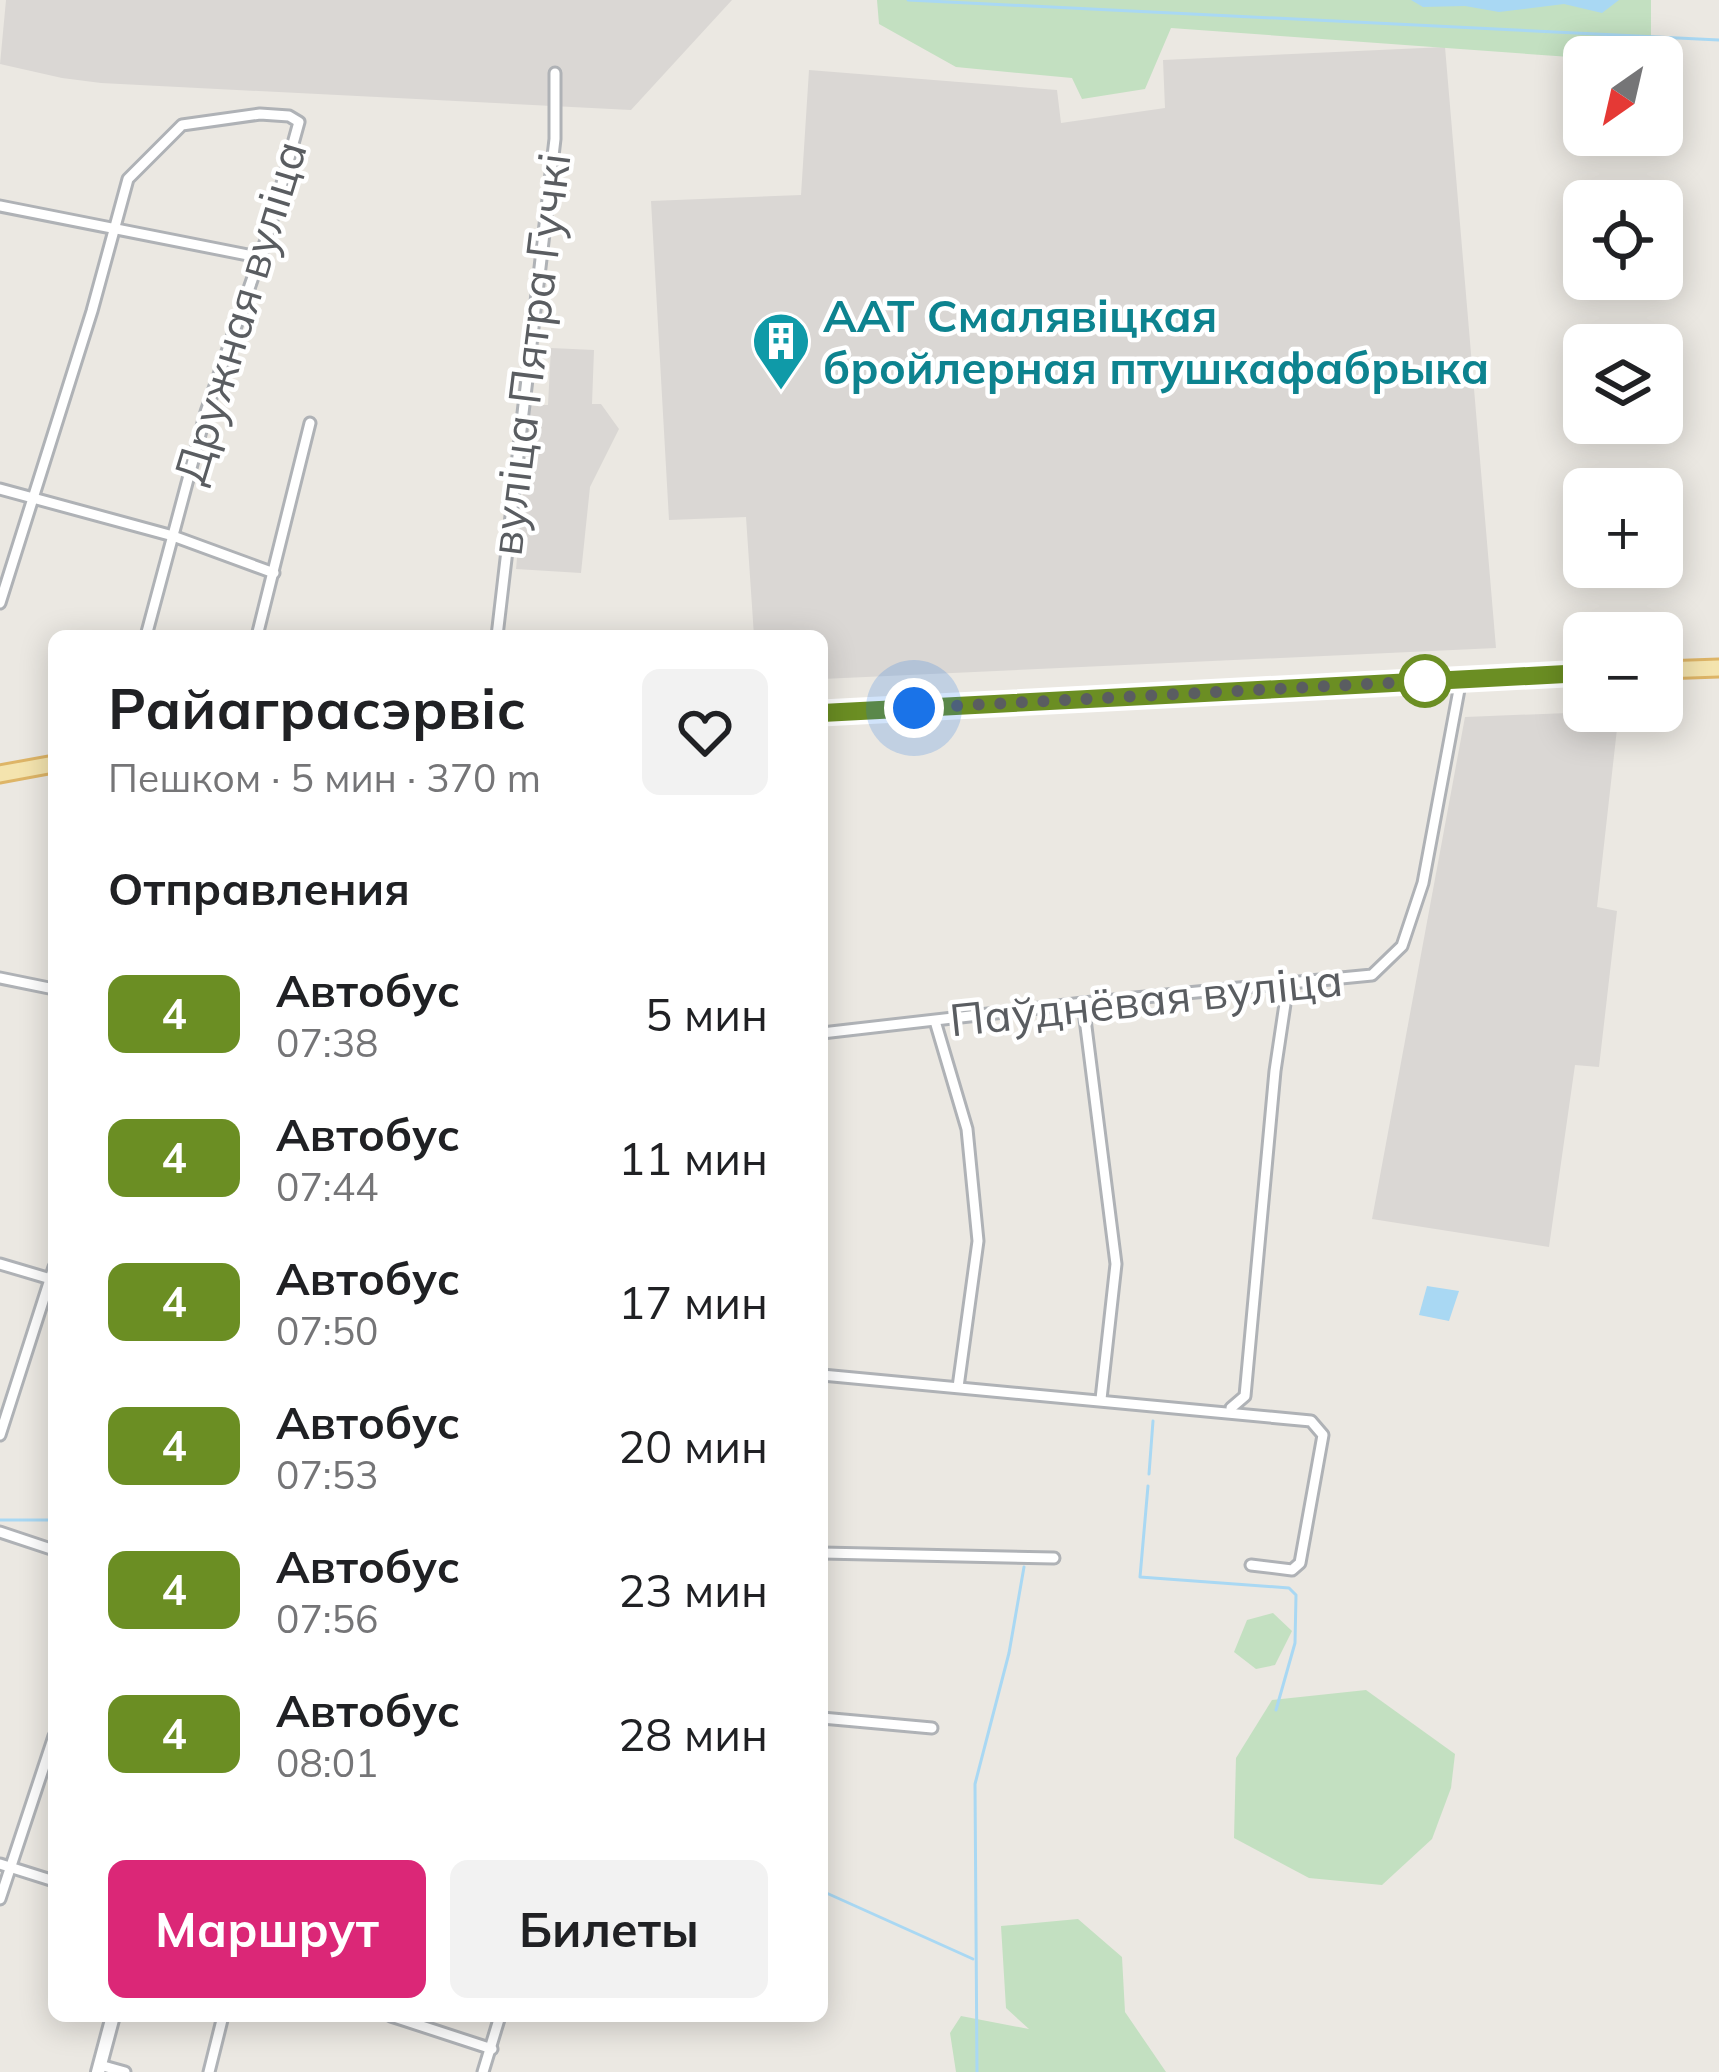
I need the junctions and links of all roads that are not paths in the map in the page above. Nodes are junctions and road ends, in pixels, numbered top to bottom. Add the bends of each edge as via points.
1 (555, 73) dead end
2 (0, 206) edge
3 (116, 228) junction
4 (258, 257) junction
5 (310, 423) dead end
6 (0, 489) edge
7 (33, 497) junction
8 (173, 536) junction
9 (274, 573) junction
10 (0, 603) edge
11 (148, 630) edge
12 (259, 630) edge
13 (498, 630) edge
14 (1719, 668) edge
15 (1683, 669) edge
16 (1563, 674) edge
17 (1461, 679) junction
18 (828, 713) edge
19 (48, 765) edge
20 (0, 774) edge
21 (0, 978) edge
22 (1288, 984) junction
23 (48, 988) edge
24 (1083, 1003) junction
25 (935, 1021) junction
26 (828, 1033) edge
27 (0, 1264) edge
28 (48, 1279) edge
29 (48, 1292) edge
30 (828, 1377) edge
31 (958, 1388) junction
32 (1101, 1399) junction
33 (1220, 1411) junction
34 (0, 1435) edge
35 (0, 1532) edge
36 (48, 1548) edge
37 (828, 1553) edge
38 (1054, 1558) dead end
39 (1251, 1565) dead end
40 (828, 1719) edge
41 (932, 1728) dead end
42 (48, 1752) edge
43 (5, 1866) edge
44 (48, 1879) edge
45 (0, 1900) edge
46 (111, 2022) edge
47 (222, 2022) edge
48 (409, 2022) edge
49 (499, 2022) edge
50 (492, 2049) junction
51 (99, 2069) edge
52 (125, 2072) edge
53 (209, 2072) edge
54 (483, 2072) edge

1 - 13 street, вуліца Пятра Гучкі via 555,139
2 - 3 street
3 - 4 street
3 - 4 street, Дружная вуліца via 128,179 182,125 289,116 299,122
3 - 7 street
4 - 8 street, Дружная вуліца
5 - 9 street
6 - 7 street
7 - 8 street
7 - 10 street
8 - 9 street
8 - 11 street, Дружная вуліца
9 - 12 street
14 - 15 main road
16 - 17 main road
17 - 18 main road
17 - 22 street, Паўднёвая вуліца via 1423,883 1402,946 1372,975
19 - 20 main road
21 - 23 street
22 - 24 street, Паўднёвая вуліца
22 - 33 street via 1245,1396
24 - 25 street, Паўднёвая вуліца
24 - 32 street via 1116,1264
25 - 26 street, Паўднёвая вуліца
25 - 31 street via 967,1129 978,1240
27 - 28 street
29 - 34 street
30 - 31 street
31 - 32 street
32 - 33 street
33 - 39 street via 1311,1421 1323,1435 1300,1563 1292,1570
35 - 36 street
37 - 38 street
40 - 41 street
42 - 43 street
43 - 44 street
43 - 45 street
46 - 51 street
47 - 53 street
48 - 50 street
49 - 50 street
50 - 54 street
51 - 52 street

